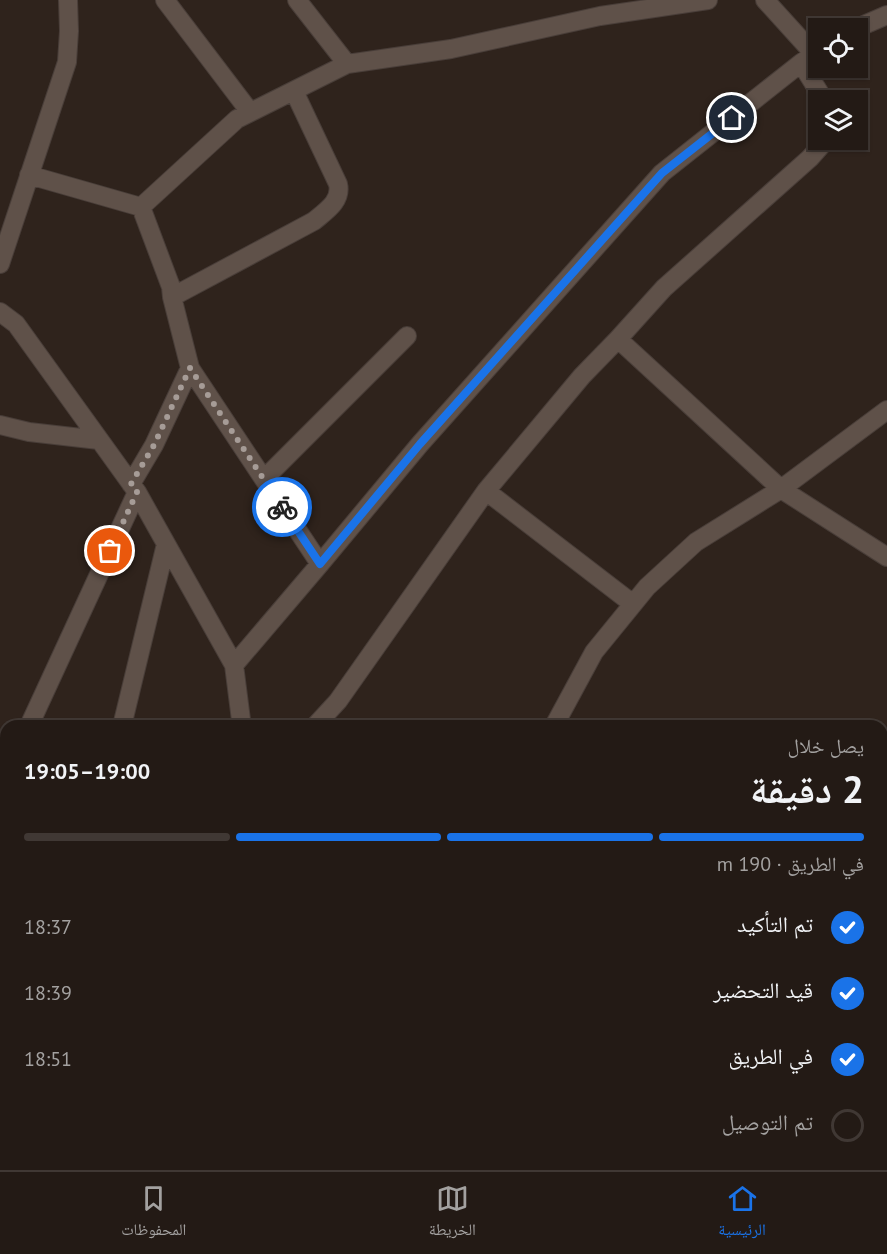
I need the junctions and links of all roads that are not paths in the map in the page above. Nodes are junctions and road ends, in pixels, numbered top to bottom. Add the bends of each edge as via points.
1 (68, 0) edge
2 (165, 0) edge
3 (297, 0) edge
4 (708, 0) edge
5 (765, 0) edge
6 (633, 5) edge
7 (887, 15) edge
8 (868, 23) edge
9 (808, 51) edge
10 (808, 59) edge
11 (347, 64) junction
12 (294, 91) junction
13 (250, 112) junction
14 (817, 150) edge
15 (29, 175) junction
16 (141, 207) junction
17 (0, 264) edge
18 (172, 297) junction
19 (0, 312) edge
20 (407, 336) dead end
21 (618, 339) junction
22 (190, 368) junction
23 (887, 410) edge
24 (0, 425) edge
25 (99, 440) junction
26 (264, 479) junction
27 (134, 488) junction
28 (781, 489) junction
29 (486, 491) junction
30 (166, 544) junction
31 (887, 557) edge
32 (320, 564) junction
33 (633, 604) junction
34 (234, 665) junction
35 (32, 720) edge
36 (124, 720) edge
37 (241, 720) edge
38 (321, 720) edge
39 (557, 720) edge

1 - 15 street via 67,62
2 - 13 street
3 - 11 street
4 - 6 street
5 - 9 street
6 - 11 street via 451,49
7 - 8 street
10 - 32 street via 662,173 420,444
11 - 12 street
12 - 13 street
12 - 18 street via 338,184 338,198 314,221
13 - 16 street via 237,119
14 - 21 street via 664,288
15 - 16 street
15 - 17 street
16 - 18 street
18 - 22 street
19 - 25 street via 16,324
20 - 26 street
21 - 28 street
21 - 29 street
22 - 26 street
22 - 27 street
23 - 28 street
24 - 25 street
25 - 27 street
26 - 32 street
27 - 30 street
27 - 35 street
28 - 31 street
28 - 33 street via 696,542 647,586
29 - 33 street
29 - 38 street via 338,701
30 - 34 street
30 - 36 street
32 - 34 street
33 - 39 street via 594,652
34 - 37 street

